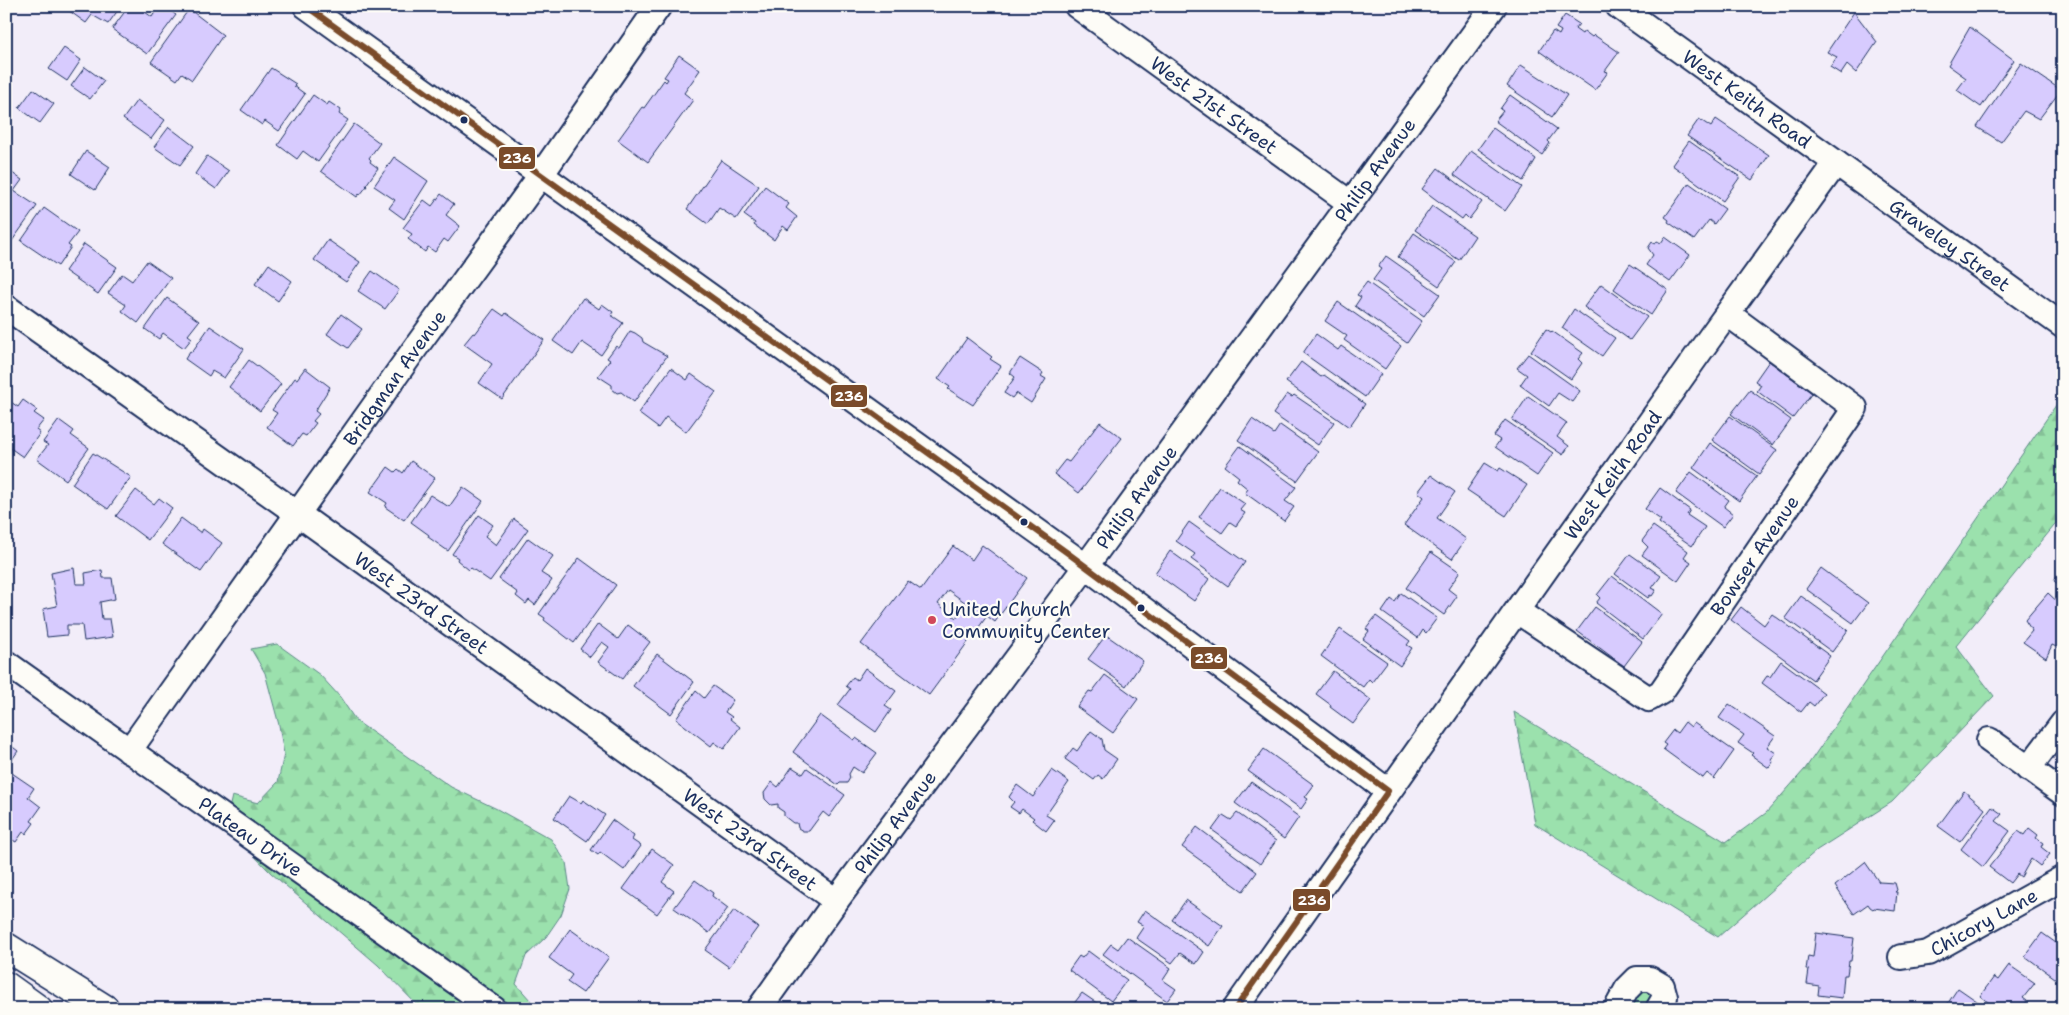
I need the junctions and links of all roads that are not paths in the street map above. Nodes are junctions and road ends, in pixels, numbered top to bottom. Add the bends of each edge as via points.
1 (306, 6) edge
2 (659, 6) edge
3 (1077, 6) edge
4 (1494, 6) edge
5 (1618, 6) edge
6 (1836, 163) junction
7 (541, 175) junction
8 (1350, 203) junction
9 (6, 307) edge
10 (1728, 314) junction
11 (2063, 326) edge
12 (298, 514) junction
13 (1086, 566) junction
14 (1518, 611) junction
15 (6, 663) edge
16 (2063, 723) edge
17 (1989, 740) dead end
18 (129, 751) junction
19 (2028, 769) junction
20 (1388, 791) junction
21 (2063, 794) edge
22 (2063, 878) edge
23 (836, 901) junction
24 (6, 948) edge
25 (1902, 958) dead end
26 (6, 986) edge
27 (38, 1009) edge
28 (90, 1009) edge
29 (105, 1009) edge
30 (494, 1009) edge
31 (759, 1009) edge
32 (1235, 1009) edge
33 (1616, 1009) edge
34 (1658, 1009) edge

1 - 7 street
2 - 7 street, Bridgman Avenue
3 - 8 street, West 21st Street
4 - 8 street, Philip Avenue
5 - 6 street, West Keith Road
6 - 10 street, West Keith Road
6 - 11 street, Graveley Street
7 - 12 street, Bridgman Avenue
7 - 13 street
8 - 13 street, Philip Avenue
9 - 12 street, West 23rd Street
10 - 14 street, West Keith Road
10 - 14 street, Bowser Avenue via 1856,408 1661,692 1649,699
12 - 18 street, Bridgman Avenue
12 - 23 street, West 23rd Street
13 - 20 street
13 - 23 street, Philip Avenue
14 - 20 street, West Keith Road
15 - 18 street, Plateau Drive
16 - 19 street
17 - 19 street
18 - 30 street, Plateau Drive
19 - 21 street
20 - 32 street, West Keith Road
22 - 25 street, Chicory Lane via 1928,953
23 - 31 street, Philip Avenue
24 - 28 highway
24 - 29 highway
26 - 27 highway
33 - 34 street via 1627,989 1637,980 1650,979 1662,986 1665,997

